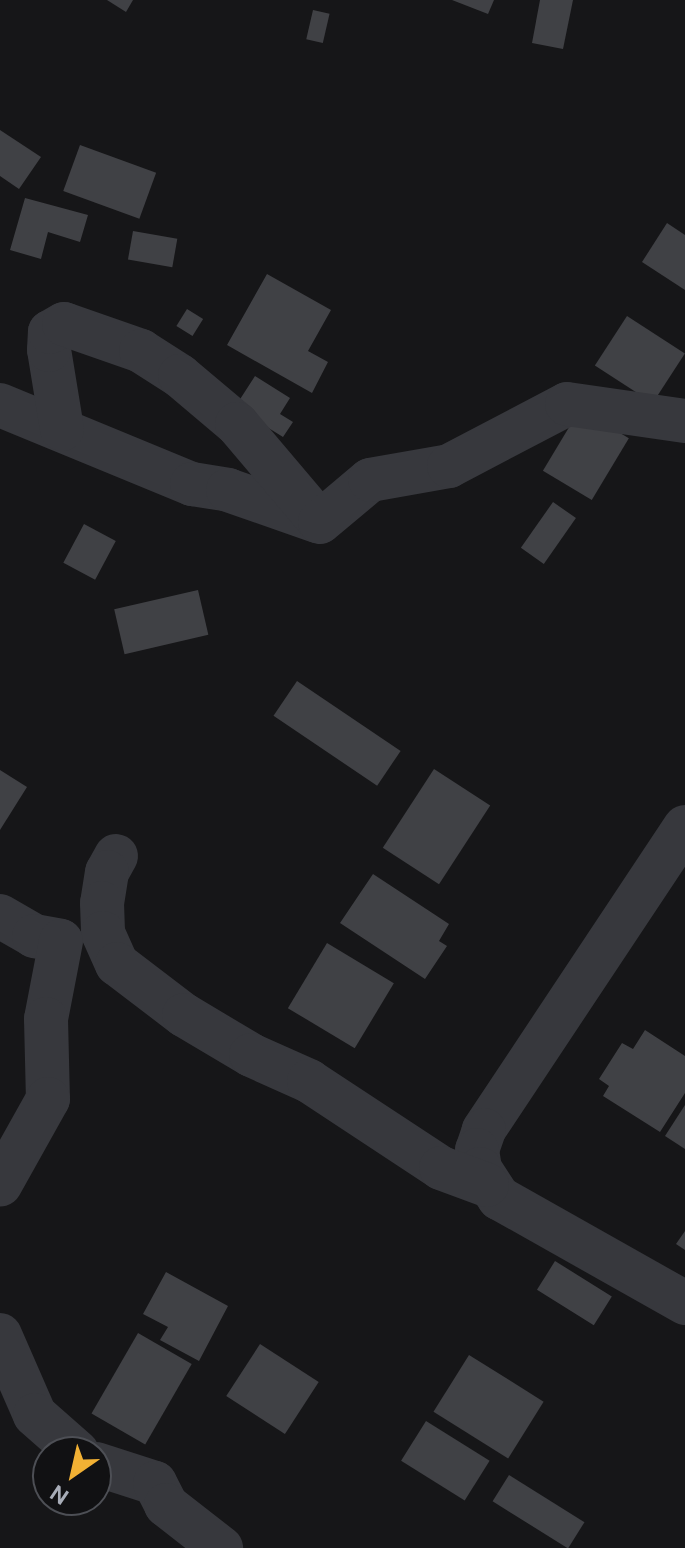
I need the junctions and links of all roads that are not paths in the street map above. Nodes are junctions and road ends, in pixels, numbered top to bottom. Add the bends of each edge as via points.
1 (0, 405) edge
2 (685, 421) edge
3 (62, 429) junction
4 (320, 522) junction
5 (685, 827) edge
6 (116, 856) dead end
7 (0, 916) edge
8 (61, 941) junction
9 (117, 964) junction
10 (0, 1185) edge
11 (487, 1185) junction
12 (685, 1303) edge
13 (0, 1335) edge
14 (18, 1414) edge
15 (52, 1436) edge
16 (112, 1469) edge
17 (221, 1548) edge

1 - 3 street
2 - 4 street via 567,404 449,466 370,480
3 - 4 street via 192,484 228,490
3 - 4 street via 49,350 50,332 64,324 141,351 180,376 237,424
5 - 11 street via 484,1130 477,1150
6 - 9 street via 107,872 102,903 103,933
7 - 8 street via 34,936
8 - 9 street
8 - 10 street via 46,1019 48,1099
9 - 11 street via 184,1015 251,1055 309,1081 441,1168
11 - 12 street via 499,1198
13 - 14 street
14 - 15 street
16 - 17 street via 155,1483 166,1505

